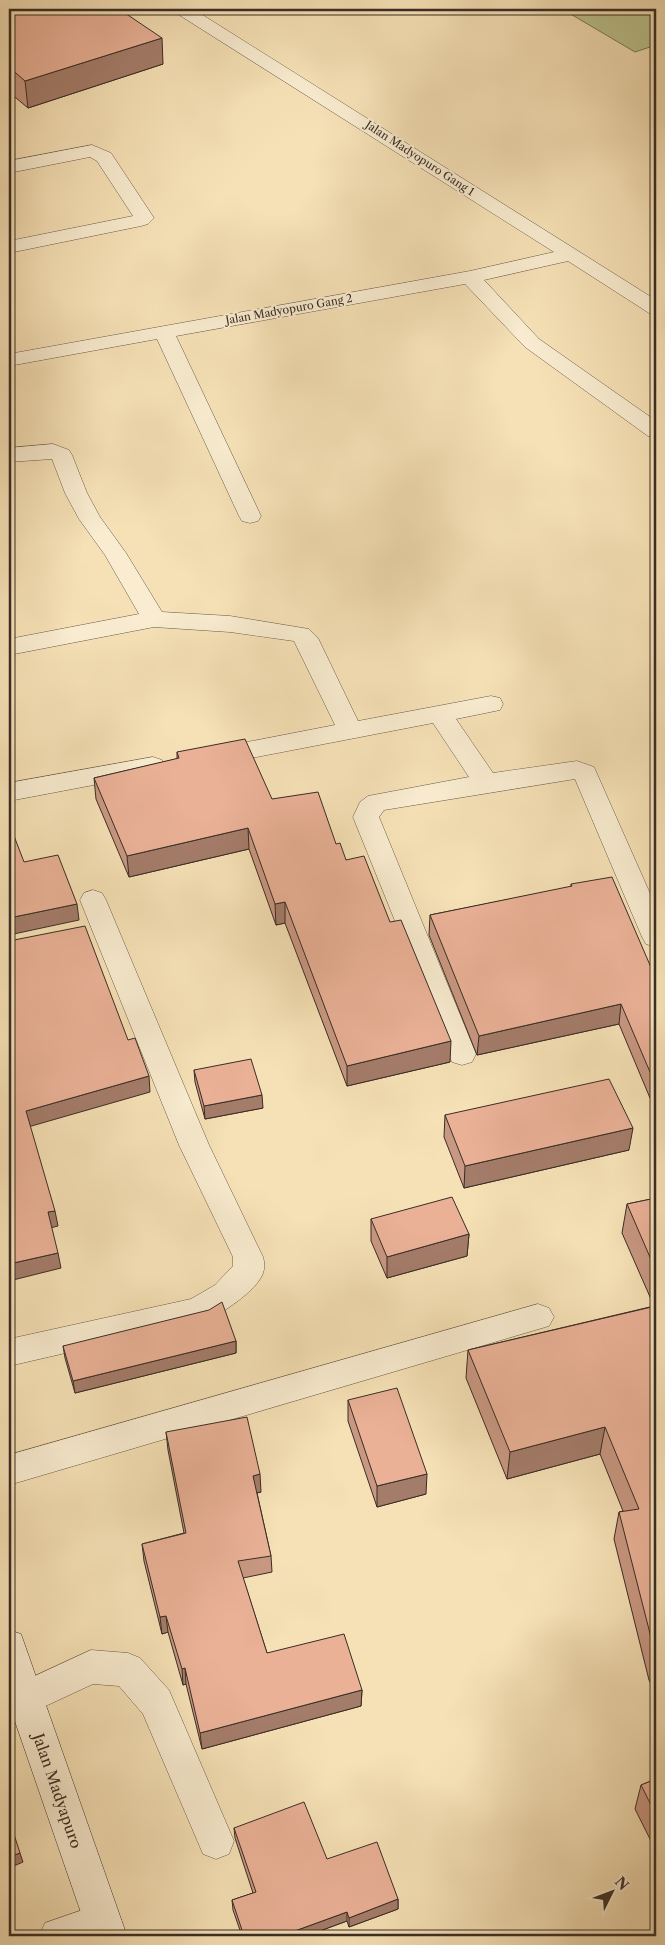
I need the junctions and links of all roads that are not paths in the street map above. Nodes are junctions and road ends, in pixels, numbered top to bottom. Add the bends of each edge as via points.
1 (182, 9) edge
2 (9, 167) edge
3 (9, 247) edge
4 (569, 255) junction
5 (470, 277) junction
6 (656, 309) edge
7 (164, 332) junction
8 (9, 360) edge
9 (656, 431) edge
10 (9, 455) edge
11 (250, 516) dead end
12 (154, 620) junction
13 (9, 647) edge
14 (491, 704) dead end
15 (439, 713) junction
16 (349, 730) junction
17 (486, 783) junction
18 (9, 792) edge
19 (93, 900) dead end
20 (104, 927) junction
21 (76, 933) edge
22 (656, 937) edge
23 (462, 1054) dead end
24 (538, 1317) dead end
25 (9, 1352) edge
26 (9, 1470) edge
27 (9, 1646) edge
28 (17, 1703) edge
29 (216, 1841) dead end
30 (105, 1929) edge
31 (58, 1936) edge

1 - 4 street, Jalan Madyopuro Gang 1
2 - 3 street via 92,151 104,157 144,218
4 - 5 street, Jalan Madyopuro Gang 2
4 - 6 street, Jalan Madyopuro Gang 1
5 - 7 street, Jalan Madyopuro Gang 2
5 - 9 street via 532,343
7 - 8 street, Jalan Madyopuro Gang 2
7 - 11 street
10 - 12 street via 53,452 61,455 90,519 115,553
12 - 13 street
12 - 16 street via 230,624 305,636
14 - 15 street
15 - 16 street
15 - 17 street
16 - 18 street
17 - 22 street via 577,770 585,772
17 - 23 street via 377,802 369,808 366,817
19 - 20 street
20 - 21 street
20 - 25 street via 194,1145 248,1257 248,1270 226,1294 198,1311
24 - 26 street
27 - 28 street, Jalan Madyapuro
28 - 29 street via 91,1667 128,1670 156,1702
28 - 30 street, Jalan Madyapuro
30 - 31 street

